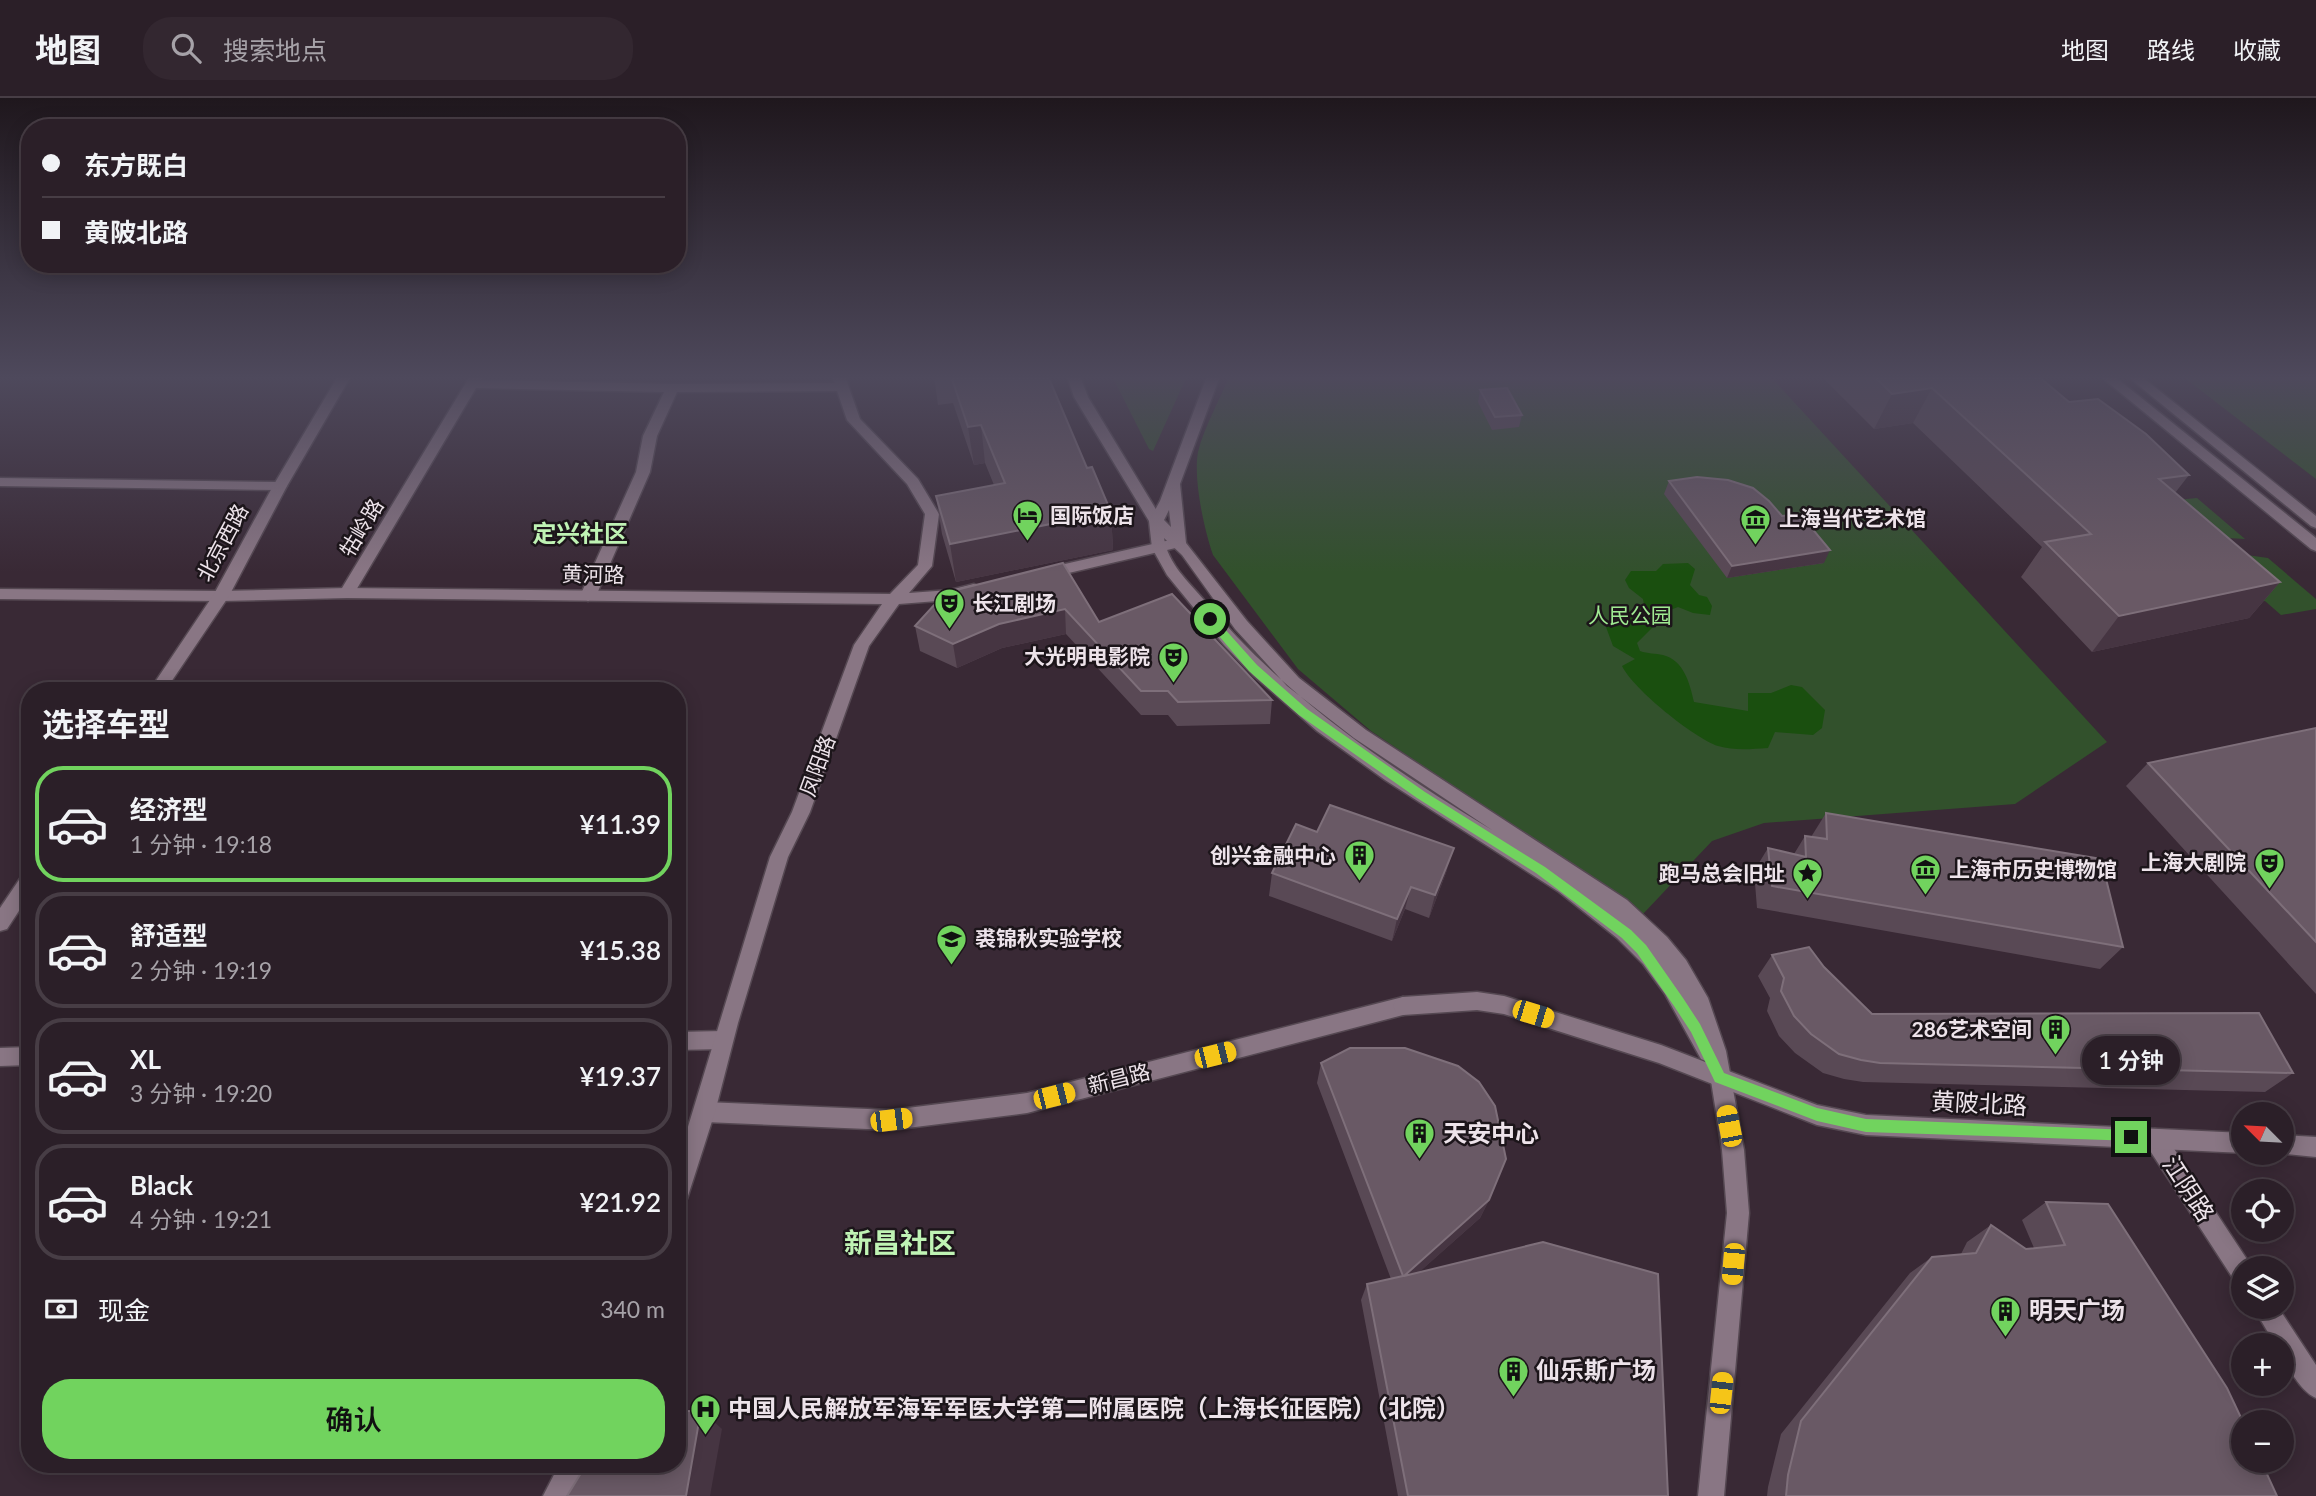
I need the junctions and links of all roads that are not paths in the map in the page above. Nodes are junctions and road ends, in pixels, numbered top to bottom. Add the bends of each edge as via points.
1 (306, 441) edge
2 (438, 441) edge
3 (649, 441) edge
4 (874, 441) edge
5 (1108, 441) edge
6 (1189, 441) edge
7 (2187, 441) edge
8 (2214, 441) edge
9 (1174, 479) junction
10 (0, 482) edge
11 (279, 486) junction
12 (1156, 521) junction
13 (2316, 523) edge
14 (1179, 543) junction
15 (2316, 546) edge
16 (1158, 547) junction
17 (1030, 577) edge
18 (990, 586) edge
19 (347, 593) junction
20 (0, 594) edge
21 (221, 596) junction
22 (587, 596) junction
23 (894, 600) junction
24 (163, 682) edge
25 (21, 892) edge
26 (0, 923) edge
27 (723, 1040) junction
28 (686, 1041) edge
29 (21, 1056) edge
30 (0, 1057) edge
31 (1719, 1077) junction
32 (705, 1112) junction
33 (2155, 1139) junction
34 (2231, 1142) edge
35 (2294, 1146) edge
36 (2316, 1147) edge
37 (686, 1169) edge
38 (2232, 1256) edge
39 (2272, 1319) edge
40 (2316, 1386) edge
41 (569, 1473) edge
42 (556, 1496) edge
43 (1711, 1496) edge

1 - 11 street, 北京西路
2 - 19 street, 牯岭路
3 - 22 street via 643,472
4 - 23 street, 凤阳路 via 913,482 932,514 925,566
5 - 12 street
6 - 9 street
7 - 15 street
8 - 13 street
9 - 12 street
9 - 14 street
10 - 11 street
11 - 21 street, 北京西路
12 - 14 street
12 - 16 street
14 - 16 street
14 - 31 street via 1241,625 1318,703 1610,898 1640,923 1679,966 1698,998 1716,1051
16 - 17 street
16 - 31 street via 1210,619 1276,690 1343,742 1541,870 1626,934 1685,1010
18 - 23 street, 黄河路
19 - 21 street, 黄河路
19 - 22 street, 黄河路
20 - 21 street, 黄河路
21 - 24 street, 北京西路
22 - 23 street, 黄河路
23 - 27 street, 凤阳路 via 862,645 801,812 779,857
25 - 26 street
27 - 28 street
27 - 32 street, 凤阳路
29 - 30 street
31 - 32 street, 新昌路 via 1651,1050 1477,1000 1403,1006 1027,1103 891,1120
31 - 33 street, 黄陂北路 via 1817,1115 1866,1125
31 - 43 street via 1733,1150 1738,1213
32 - 37 street, 凤阳路
33 - 34 street, 黄陂北路
33 - 38 street, 江阴路
35 - 36 street
39 - 40 street
41 - 42 street

